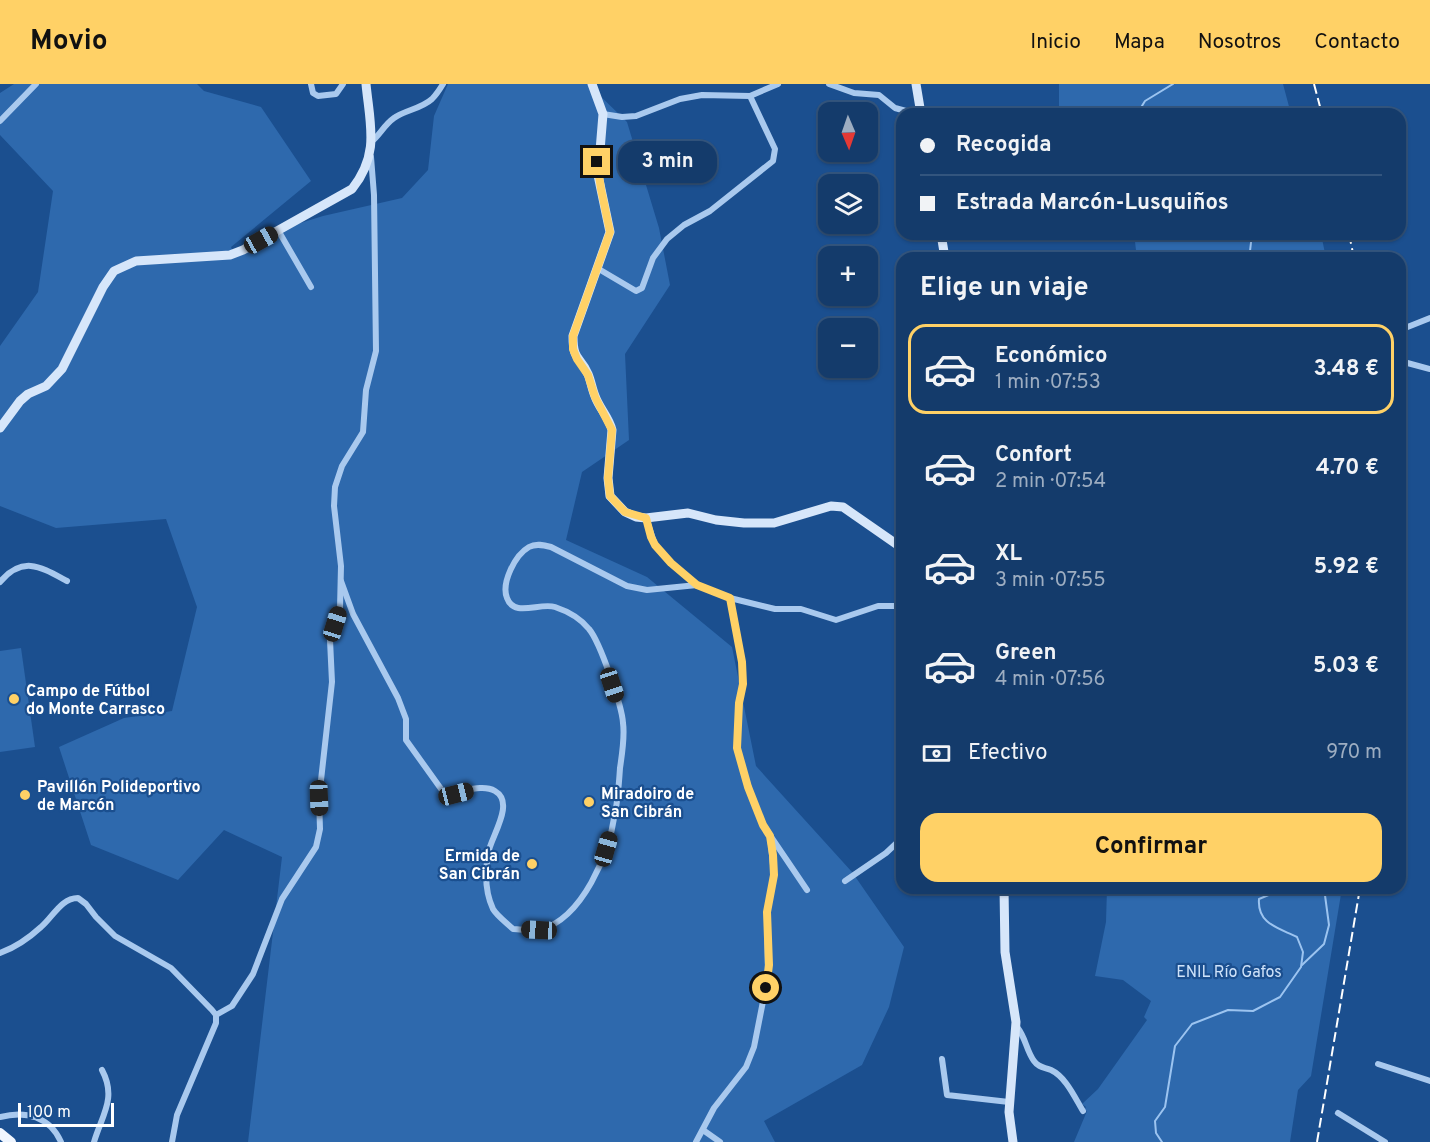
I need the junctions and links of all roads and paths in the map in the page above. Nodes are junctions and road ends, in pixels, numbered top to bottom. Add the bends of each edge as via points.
1 (36, 84) edge
2 (311, 84) edge
3 (343, 84) edge
4 (366, 84) edge
5 (443, 84) edge
6 (592, 84) edge
7 (778, 84) edge
8 (829, 84) edge
9 (916, 84) edge
10 (750, 96) junction
11 (896, 108) edge
12 (919, 108) edge
13 (603, 114) junction
14 (0, 121) edge
15 (371, 142) junction
16 (371, 153) junction
17 (278, 231) junction
18 (597, 268) junction
19 (311, 287) dead end
20 (1430, 318) edge
21 (1406, 328) edge
22 (1406, 363) edge
23 (1430, 369) edge
24 (0, 428) edge
25 (646, 518) junction
26 (896, 544) edge
27 (66, 581) dead end
28 (341, 581) junction
29 (0, 582) edge
30 (697, 585) junction
31 (730, 598) junction
32 (896, 606) edge
33 (770, 836) junction
34 (896, 844) edge
35 (845, 881) dead end
36 (807, 890) dead end
37 (1004, 894) edge
38 (0, 953) edge
39 (216, 1015) junction
40 (1017, 1027) junction
41 (942, 1059) dead end
42 (1378, 1064) dead end
43 (102, 1070) dead end
44 (1430, 1081) edge
45 (1009, 1102) junction
46 (1083, 1111) dead end
47 (1338, 1113) dead end
48 (0, 1117) edge
49 (703, 1130) junction
50 (0, 1133) edge
51 (11, 1142) edge
52 (61, 1142) edge
53 (93, 1142) edge
54 (172, 1142) edge
55 (696, 1142) edge
56 (720, 1142) edge
57 (1012, 1142) edge
58 (1385, 1142) edge

1 - 14 street
2 - 3 street via 318,96 336,94
4 - 15 street
5 - 15 street via 432,99 391,120
6 - 13 street
7 - 10 street
8 - 11 street via 854,93 879,95
9 - 12 street
10 - 13 street via 691,96 636,116
10 - 18 street via 776,149 773,161 667,239 653,258 642,288 629,288
13 - 18 street via 598,174 610,232
15 - 16 street
16 - 17 street via 363,175 352,189
16 - 28 street via 376,351 366,390 363,432 342,466 335,487
17 - 19 street
17 - 24 street via 231,255 136,261 114,271 63,369 46,386 20,401
18 - 25 street via 573,336 573,349 612,430 610,496 625,512
20 - 21 street
22 - 23 street
25 - 26 street via 688,513 717,520 774,523 831,506 843,507
25 - 30 street via 655,545
27 - 29 street via 31,565 14,568
28 - 30 street via 353,614 398,698 406,719 406,740 435,782 444,793 488,788 502,800 499,826 488,850 486,885 494,910 513,929 539,930 566,917 589,887 606,849 615,815 623,723 599,646 589,629 554,606 513,607 504,589 508,574 519,556 539,544 627,586 647,590
28 - 39 street via 340,608 330,640 332,682 316,847 282,899 253,974 232,1006
30 - 31 street
31 - 32 street via 775,609 801,609 836,620 878,606
31 - 33 street via 742,662 737,748 748,787
33 - 36 street
33 - 49 street via 774,875 767,912 768,976 754,1047 746,1067 714,1108
34 - 35 street
37 - 40 street via 1005,952
38 - 39 street via 27,938 69,900 78,898 115,936 171,968
39 - 54 street via 212,1034 177,1114
40 - 45 street
40 - 46 street via 1034,1062 1064,1081
41 - 45 street via 947,1095
42 - 44 street
43 - 53 street via 109,1097
45 - 57 street
47 - 58 street
48 - 52 street via 42,1120 56,1131
49 - 55 street
49 - 56 street
50 - 51 main road

